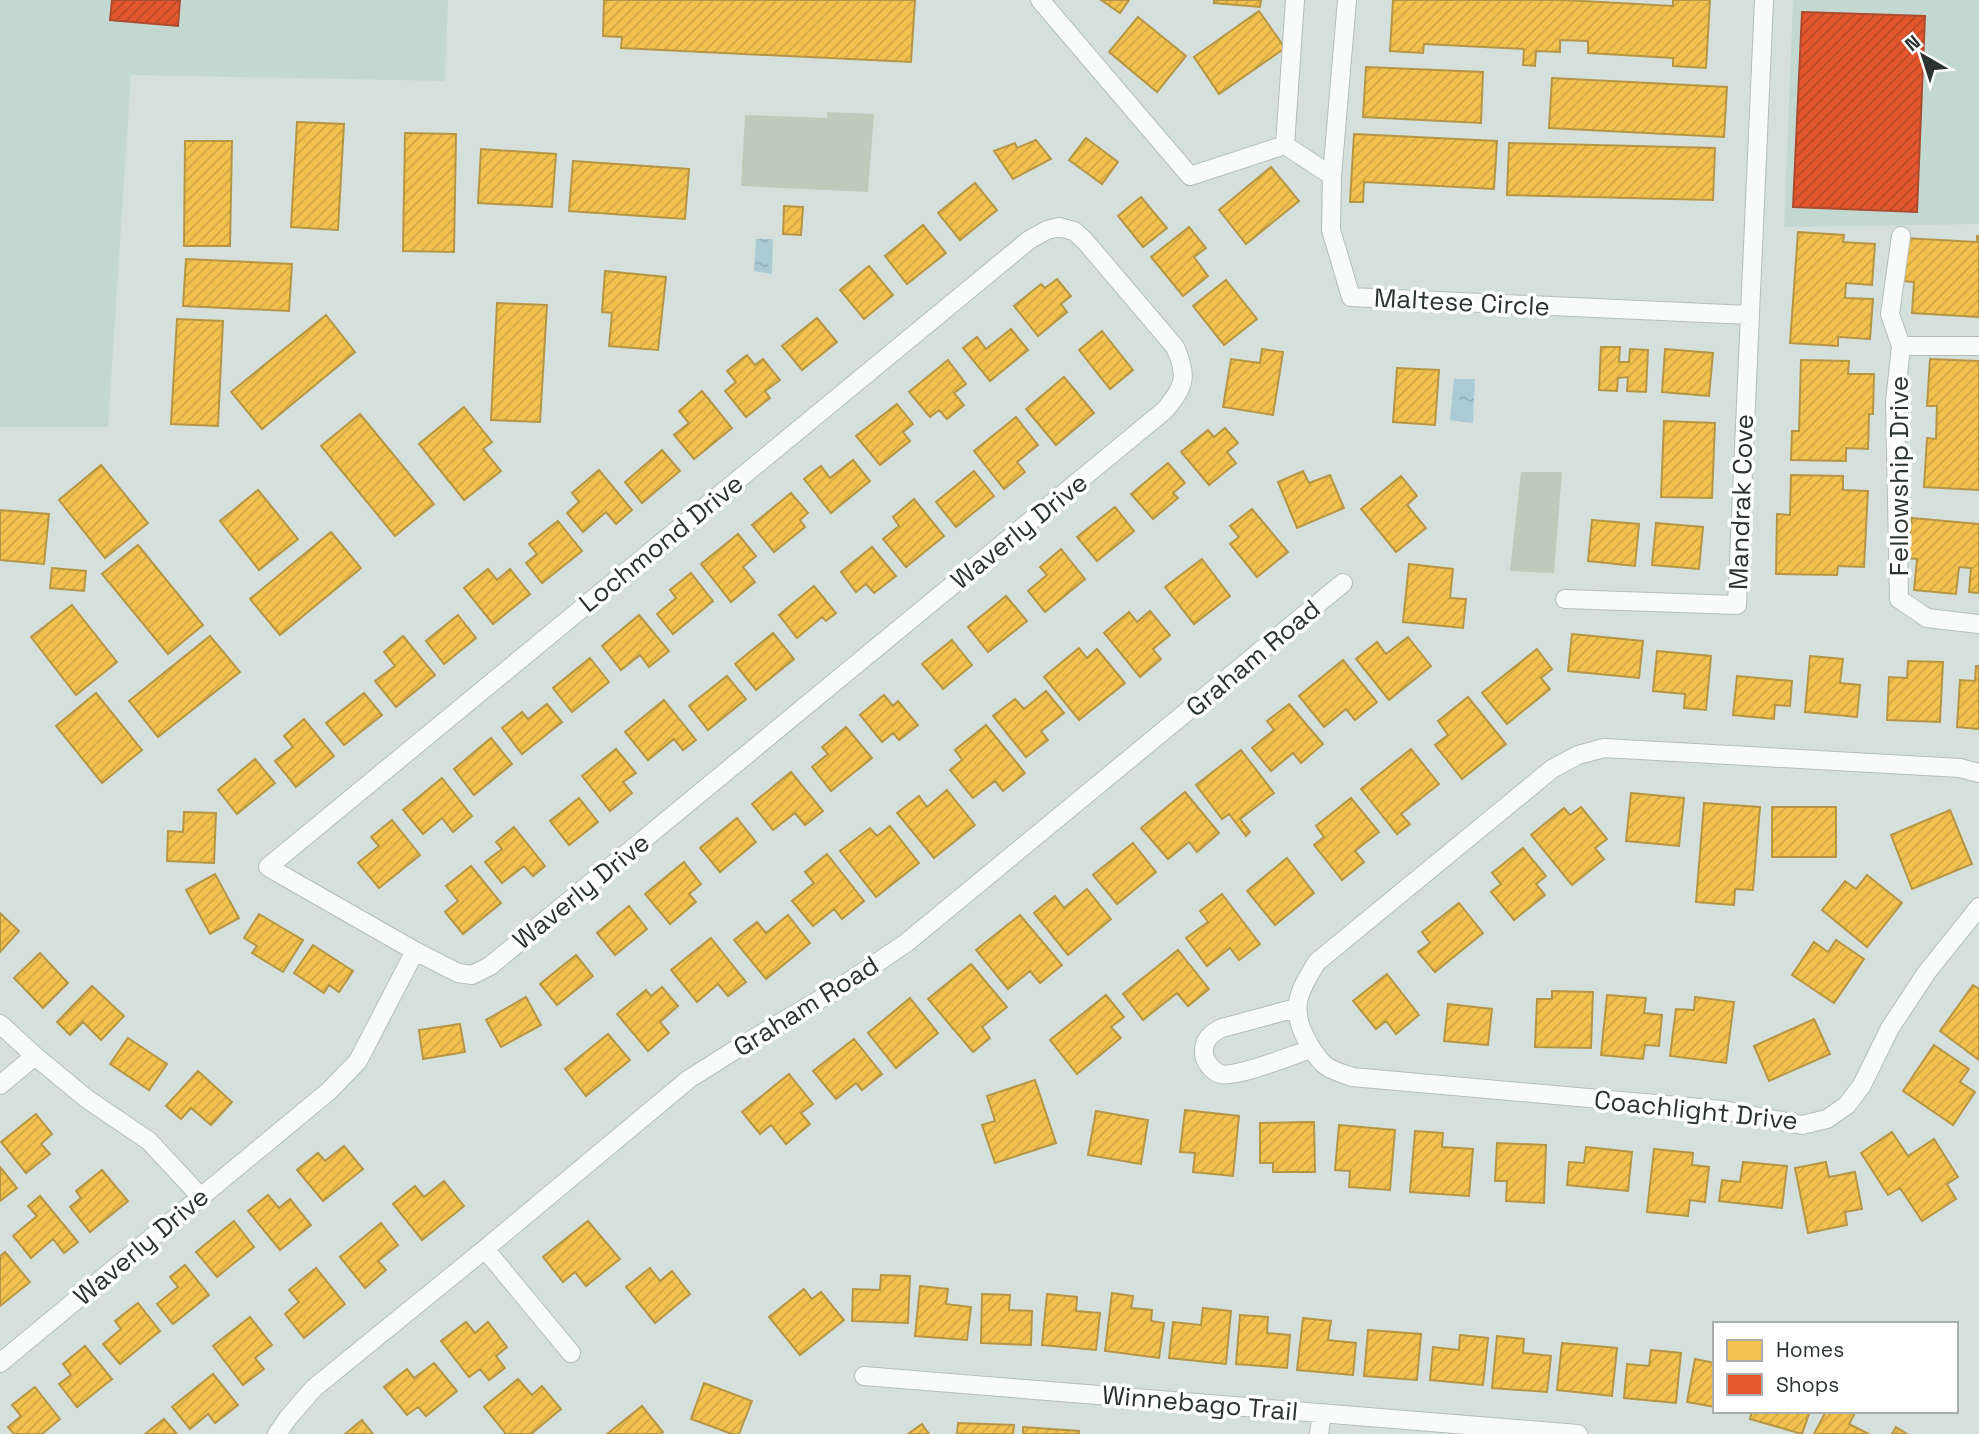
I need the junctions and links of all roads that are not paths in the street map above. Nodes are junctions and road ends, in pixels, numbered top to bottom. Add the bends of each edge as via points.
1 (1040, 0) edge
2 (1294, 0) edge
3 (1347, 0) edge
4 (1764, 0) edge
5 (1284, 145) junction
6 (1332, 176) junction
7 (1901, 236) dead end
8 (1749, 315) junction
9 (1901, 346) junction
10 (1979, 346) edge
11 (1184, 381) joint
12 (1343, 583) dead end
13 (1565, 599) dead end
14 (1979, 624) edge
15 (1979, 773) edge
16 (1979, 907) edge
17 (415, 951) junction
18 (1296, 1008) junction
19 (0, 1024) edge
20 (1311, 1049) junction
21 (35, 1056) junction
22 (0, 1085) edge
23 (201, 1197) junction
24 (485, 1249) junction
25 (572, 1353) dead end
26 (0, 1363) edge
27 (864, 1376) dead end
28 (1322, 1413) junction
29 (277, 1434) edge
30 (1319, 1434) edge
31 (1578, 1434) edge

1 - 5 street via 1190,176
2 - 5 street
3 - 6 street, Maltese Circle
4 - 8 street
5 - 6 street
6 - 8 street, Maltese Circle via 1331,230 1351,297
7 - 9 street via 1890,314
8 - 13 street, Mandrak Cove via 1737,605
9 - 10 street, Fellowship Drive
9 - 14 street, Fellowship Drive via 1895,402 1899,599 1927,618
11 - 17 street, Waverly Drive via 1165,410 490,966 472,975 458,973
11 - 17 street, Lochmond Drive via 1184,366 1175,347 1085,241 1074,231 1059,227 1029,240 268,867
12 - 24 street, Graham Road via 906,943 689,1079
15 - 18 street via 1959,768 1605,748 1578,755 1552,769 1317,962 1304,982
16 - 20 street, Coachlight Drive via 1927,972 1847,1105 1827,1119 1802,1125 1723,1110 1352,1077 1326,1066
17 - 23 street, Waverly Drive via 358,1061 330,1091
18 - 20 street, Coachlight Drive
18 - 20 street via 1212,1033 1205,1057 1219,1073 1236,1073
19 - 21 street
21 - 22 street
21 - 23 street via 149,1141
23 - 26 street, Waverly Drive
24 - 25 street
24 - 29 street, Graham Road via 314,1388
27 - 28 street, Winnebago Trail
28 - 30 street
28 - 31 street, Winnebago Trail

